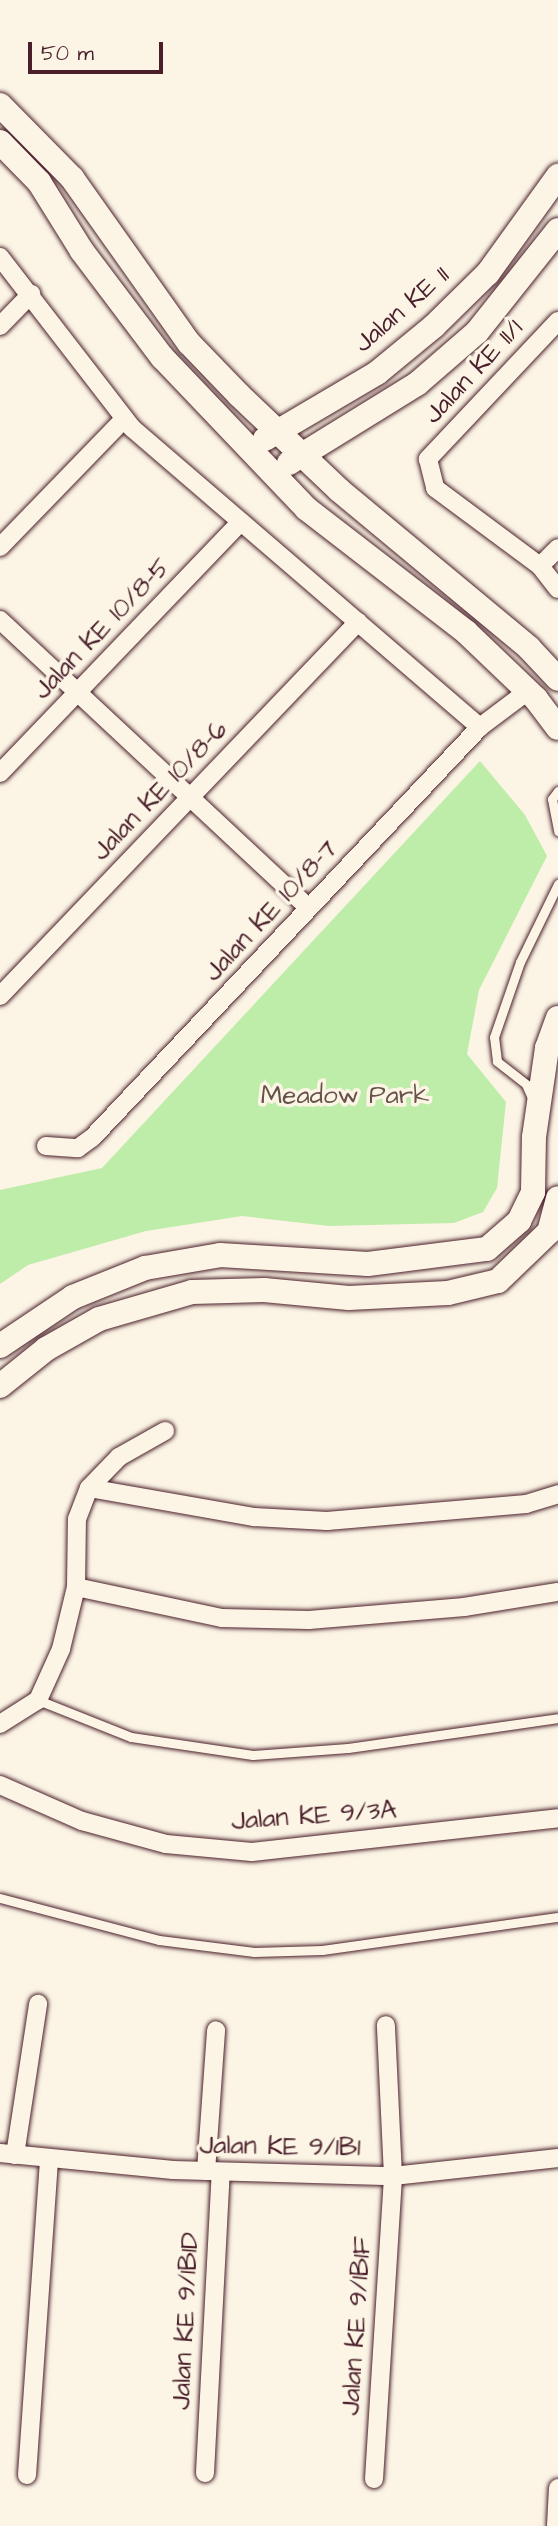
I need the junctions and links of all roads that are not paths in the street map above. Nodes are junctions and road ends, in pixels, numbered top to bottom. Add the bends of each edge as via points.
1 (0, 105) edge
2 (0, 142) edge
3 (558, 176) edge
4 (558, 230) edge
5 (0, 257) edge
6 (31, 294) junction
7 (558, 321) edge
8 (0, 326) edge
9 (124, 419) junction
10 (277, 432) junction
11 (249, 448) junction
12 (302, 455) junction
13 (272, 473) junction
14 (241, 522) junction
15 (0, 547) edge
16 (558, 548) edge
17 (540, 566) junction
18 (558, 589) edge
19 (0, 620) edge
20 (358, 622) junction
21 (558, 679) edge
22 (528, 691) junction
23 (77, 692) junction
24 (480, 727) junction
25 (558, 728) edge
26 (0, 773) edge
27 (558, 791) edge
28 (190, 797) junction
29 (558, 831) edge
30 (558, 884) edge
31 (309, 908) junction
32 (0, 996) edge
33 (558, 1018) edge
34 (537, 1111) junction
35 (46, 1146) dead end
36 (558, 1198) edge
37 (0, 1346) edge
38 (0, 1387) edge
39 (165, 1431) dead end
40 (89, 1488) junction
41 (558, 1494) edge
42 (76, 1587) junction
43 (558, 1592) edge
44 (38, 1700) junction
45 (558, 1718) edge
46 (0, 1724) edge
47 (0, 1785) edge
48 (558, 1818) edge
49 (0, 1898) edge
50 (558, 1917) edge
51 (38, 2004) dead end
52 (386, 2025) dead end
53 (216, 2030) dead end
54 (8, 2154) edge
55 (558, 2158) edge
56 (48, 2161) junction
57 (213, 2171) junction
58 (393, 2176) junction
59 (205, 2473) dead end
60 (27, 2475) dead end
61 (374, 2479) dead end
62 (558, 2488) edge
63 (556, 2524) edge

1 - 10 street via 72,178 189,343
2 - 11 street via 39,182 82,251 162,357
3 - 10 street, Jalan KE 11 via 488,273 434,326 377,373
4 - 12 street via 477,332 416,384
5 - 6 street
6 - 8 street
6 - 9 street
7 - 17 street, Jalan KE 11/1 via 428,459 435,488
9 - 14 street
9 - 15 street
10 - 11 street, Jalan KE 11
10 - 12 street
11 - 13 street
12 - 13 street
12 - 21 street via 529,648
13 - 22 street via 307,509 466,632
14 - 20 street
14 - 23 street, Jalan KE 10/8-5
16 - 17 street
17 - 18 street
19 - 23 street
20 - 24 street
20 - 28 street, Jalan KE 10/8-6
22 - 24 street, Jalan KE 10/8-7
22 - 25 street
23 - 26 street, Jalan KE 10/8-5
23 - 28 street
24 - 31 street, Jalan KE 10/8-7
27 - 29 lane via 552,799
28 - 31 street
28 - 32 street, Jalan KE 10/8-6
30 - 34 lane via 520,962 494,1037 498,1061 526,1084
31 - 35 street, Jalan KE 10/8-7 via 92,1138 78,1148
33 - 34 street via 547,1048
34 - 37 street via 533,1192 519,1221 487,1249 368,1264 220,1255 145,1268 73,1297
36 - 38 street via 549,1232 498,1281 448,1293 349,1298 264,1290 192,1292 99,1319 46,1349
39 - 40 street via 119,1457
40 - 41 street via 254,1517 327,1521 526,1504
40 - 42 street via 77,1518
42 - 43 street via 222,1618 309,1620 464,1607
42 - 44 street via 61,1649
44 - 45 lane via 131,1737 253,1755 348,1748
44 - 46 street
47 - 48 street, Jalan KE 9/3A via 82,1821 154,1841 252,1852
49 - 50 lane via 159,1940 254,1952 322,1950
51 - 54 street
52 - 58 street, Jalan KE 9/1B1F
53 - 57 street, Jalan KE 9/1B1D
54 - 56 street, Jalan KE 9/1B1
55 - 58 street, Jalan KE 9/1B1
56 - 57 street, Jalan KE 9/1B1
56 - 60 street
57 - 58 street, Jalan KE 9/1B1
57 - 59 street, Jalan KE 9/1B1D
58 - 61 street, Jalan KE 9/1B1F
62 - 63 street

